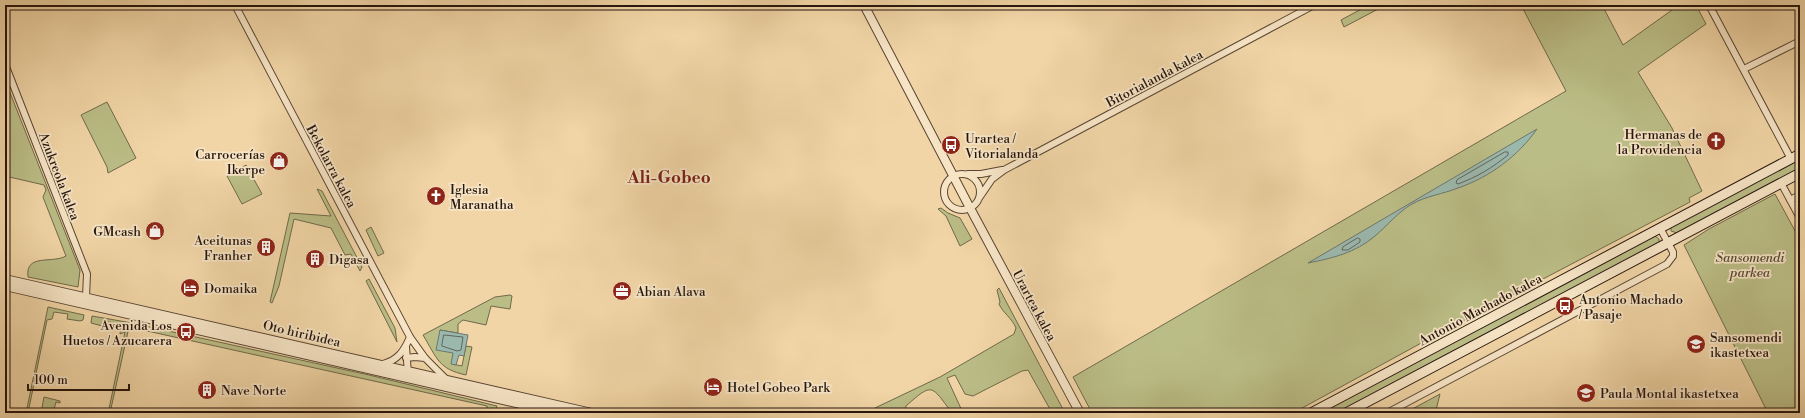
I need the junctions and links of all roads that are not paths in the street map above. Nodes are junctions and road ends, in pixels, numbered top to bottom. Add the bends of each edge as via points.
1 (235, 5) edge
2 (864, 5) edge
3 (1314, 5) edge
4 (1709, 5) edge
5 (1800, 40) edge
6 (5, 64) edge
7 (1744, 70) junction
8 (1800, 154) edge
9 (1791, 159) junction
10 (1004, 170) junction
11 (1800, 173) edge
12 (964, 174) junction
13 (953, 176) junction
14 (1782, 182) junction
15 (1800, 195) edge
16 (979, 198) junction
17 (1790, 200) junction
18 (970, 208) junction
19 (1800, 218) edge
20 (1660, 228) junction
21 (1668, 242) junction
22 (5, 279) edge
23 (5, 286) edge
24 (86, 297) junction
25 (410, 337) junction
26 (407, 346) junction
27 (406, 358) junction
28 (425, 358) junction
29 (383, 364) junction
30 (408, 374) junction
31 (446, 379) junction
32 (560, 413) edge
33 (592, 413) edge
34 (1080, 413) edge
35 (1311, 413) edge
36 (1346, 413) edge
37 (1387, 413) edge

1 - 25 street, Bekolarra kalea
2 - 13 street, Urartea kalea
3 - 10 street, Bitorialanda kalea
4 - 7 street
5 - 7 street
6 - 24 street, Azukreola kalea via 87,274
7 - 9 street
8 - 9 main road, Antonio Machado kalea
9 - 20 main road, Antonio Machado kalea
10 - 12 street, Bitorialanda kalea
10 - 16 street, Bitorialanda kalea via 992,180
11 - 14 main road
12 - 13 street
12 - 16 street via 977,182
13 - 18 street, Urartea kalea
13 - 18 street via 945,187 946,200 956,208
14 - 17 street
14 - 21 main road
15 - 17 street
16 - 18 street
17 - 19 street
18 - 34 street, Urartea kalea
20 - 21 street
20 - 35 main road, Antonio Machado kalea
21 - 36 main road
21 - 37 street via 1673,256 1667,264
22 - 24 street, Oto hiribidea
23 - 30 street, Oto hiribidea
24 - 29 street, Oto hiribidea
25 - 26 street
25 - 28 street, Bekolarra kalea
26 - 27 street
26 - 29 street via 398,357
27 - 28 street
27 - 30 street
28 - 31 street, Bekolarra kalea
29 - 30 street, Oto hiribidea
30 - 31 street, Oto hiribidea
30 - 32 street, Oto hiribidea
31 - 33 street, Oto hiribidea

